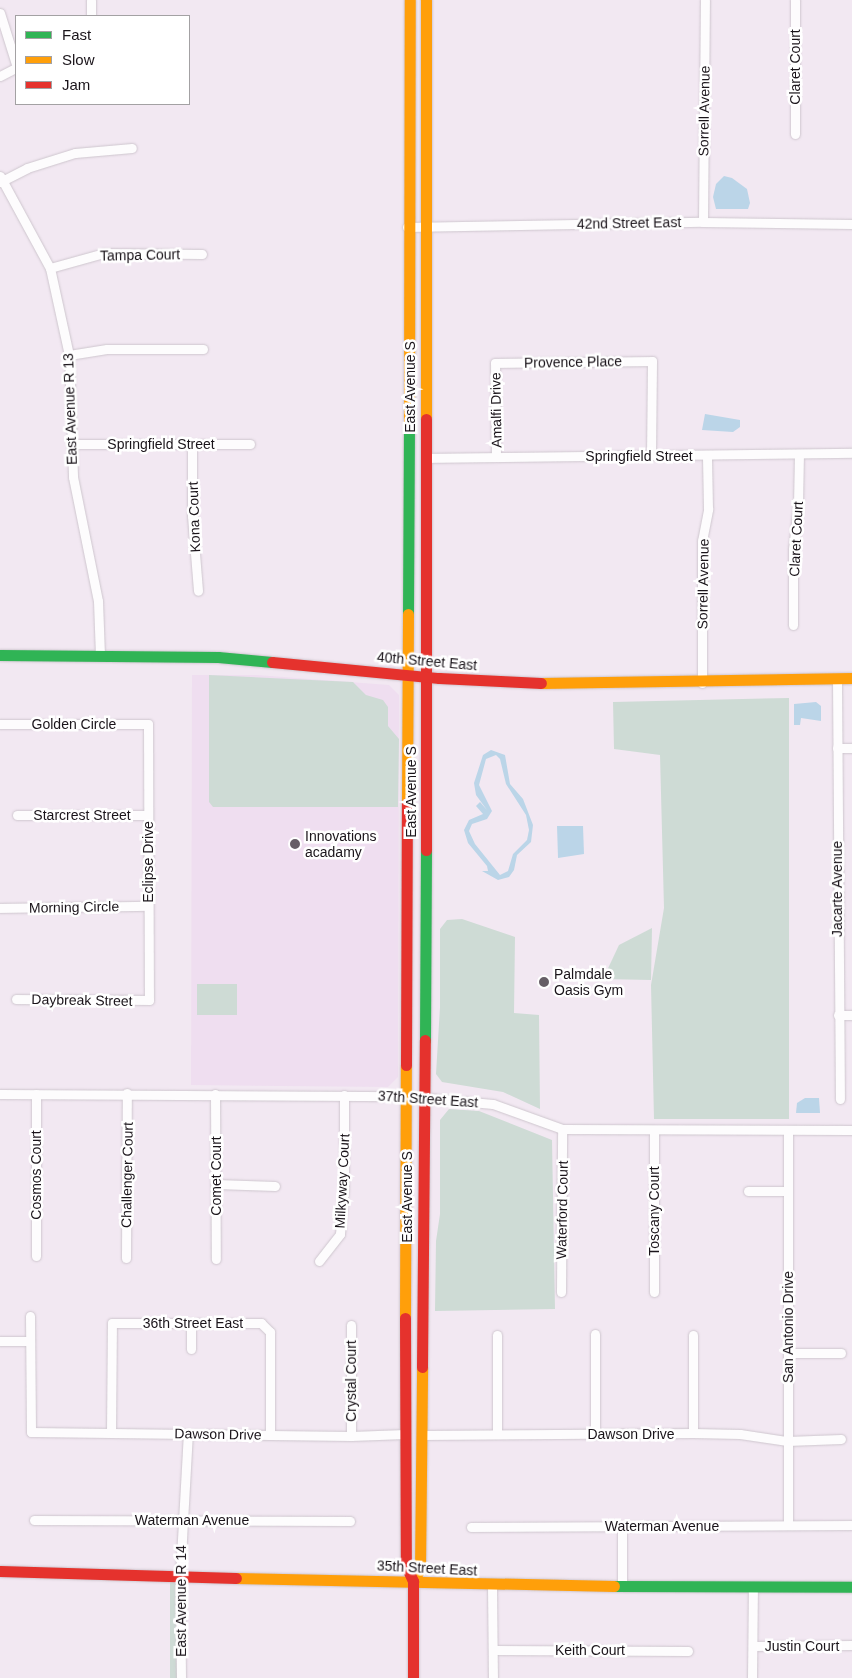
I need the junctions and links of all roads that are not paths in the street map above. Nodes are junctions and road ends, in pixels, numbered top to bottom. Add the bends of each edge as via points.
1 (91, 0) edge
2 (410, 0) edge
3 (426, 0) edge
4 (706, 0) edge
5 (795, 0) edge
6 (0, 13) edge
7 (91, 15) edge
8 (15, 61) edge
9 (15, 68) edge
10 (0, 76) edge
11 (795, 134) dead end
12 (132, 148) dead end
13 (1, 179) edge
14 (703, 222) junction
15 (852, 224) edge
16 (407, 227) junction
17 (424, 227) junction
18 (202, 254) dead end
19 (50, 268) junction
20 (203, 349) dead end
21 (69, 355) junction
22 (495, 363) joint
23 (72, 444) junction
24 (192, 444) junction
25 (250, 444) dead end
26 (852, 453) edge
27 (799, 454) junction
28 (651, 456) junction
29 (707, 456) junction
30 (496, 457) junction
31 (425, 458) junction
32 (198, 591) dead end
33 (793, 625) dead end
34 (0, 655) edge
35 (100, 655) junction
36 (407, 673) junction
37 (426, 675) junction
38 (837, 678) junction
39 (852, 678) edge
40 (702, 683) junction
41 (0, 724) edge
42 (148, 724) joint
43 (837, 748) junction
44 (852, 748) edge
45 (17, 815) dead end
46 (148, 815) junction
47 (148, 906) junction
48 (0, 908) edge
49 (16, 999) dead end
50 (148, 1000) joint
51 (838, 1015) junction
52 (852, 1015) edge
53 (127, 1093) junction
54 (0, 1094) edge
55 (36, 1094) junction
56 (215, 1094) junction
57 (344, 1095) junction
58 (407, 1096) junction
59 (423, 1097) junction
60 (840, 1100) dead end
61 (562, 1129) junction
62 (654, 1130) junction
63 (788, 1130) junction
64 (852, 1130) edge
65 (216, 1184) junction
66 (275, 1186) dead end
67 (788, 1190) junction
68 (748, 1191) dead end
69 (36, 1256) dead end
70 (126, 1258) dead end
71 (216, 1259) dead end
72 (319, 1261) dead end
73 (561, 1292) dead end
74 (654, 1292) dead end
75 (30, 1316) dead end
76 (191, 1324) junction
77 (351, 1325) dead end
78 (595, 1334) dead end
79 (497, 1335) dead end
80 (693, 1335) dead end
81 (0, 1341) edge
82 (30, 1341) junction
83 (191, 1349) dead end
84 (841, 1353) dead end
85 (788, 1354) junction
86 (112, 1432) junction
87 (693, 1433) junction
88 (188, 1434) junction
89 (270, 1434) junction
90 (405, 1434) junction
91 (497, 1434) junction
92 (595, 1434) junction
93 (421, 1435) junction
94 (350, 1436) junction
95 (841, 1439) dead end
96 (788, 1441) junction
97 (34, 1520) dead end
98 (182, 1520) junction
99 (350, 1521) dead end
100 (788, 1525) junction
101 (852, 1525) edge
102 (622, 1526) junction
103 (471, 1527) dead end
104 (0, 1571) edge
105 (180, 1575) junction
106 (413, 1581) junction
107 (492, 1586) junction
108 (622, 1587) junction
109 (852, 1587) edge
110 (753, 1589) junction
111 (852, 1645) edge
112 (752, 1646) junction
113 (492, 1650) junction
114 (688, 1650) dead end
115 (181, 1678) edge
116 (413, 1678) edge
117 (493, 1678) edge
118 (752, 1678) edge

1 - 7 street
2 - 16 main road, East Avenue S
3 - 17 main road, East Avenue S
4 - 14 street, Sorrell Avenue
5 - 11 street, Claret Court
6 - 8 street
9 - 10 street
12 - 13 street via 75,153
13 - 19 street, East Avenue R 13
14 - 15 street, 42nd Street East
14 - 17 street, 42nd Street East
16 - 17 street, 42nd Street East
16 - 36 main road, East Avenue S
17 - 31 main road, East Avenue S
18 - 19 street, Tampa Court via 104,253
19 - 21 street, East Avenue R 13
20 - 21 street via 107,349
21 - 23 street, East Avenue R 13
22 - 28 street, Provence Place via 652,360
22 - 30 street, Amalfi Drive
23 - 24 street, Springfield Street
23 - 35 street, East Avenue R 13 via 73,477 98,601
24 - 25 street, Springfield Street
24 - 32 street, Kona Court via 192,516
26 - 27 street, Springfield Street
27 - 29 street, Springfield Street
27 - 33 street, Claret Court via 793,549
28 - 29 street, Springfield Street
28 - 30 street, Springfield Street
29 - 40 street, Sorrell Avenue via 708,509 702,542
30 - 31 street, Springfield Street
31 - 37 main road, East Avenue S
34 - 35 main road, 40th Street East
35 - 36 main road, 40th Street East via 218,658
36 - 37 main road, 40th Street East
36 - 58 main road, East Avenue S
37 - 40 main road, 40th Street East via 574,685
37 - 59 main road, East Avenue S
38 - 39 main road, 40th Street East
38 - 40 main road, 40th Street East
38 - 43 street, Jacarte Avenue
41 - 42 street, Golden Circle
42 - 46 street, Eclipse Drive
43 - 44 street
43 - 51 street, Jacarte Avenue
45 - 46 street, Starcrest Street
46 - 47 street, Eclipse Drive
47 - 48 street, Morning Circle
47 - 50 street, Eclipse Drive
49 - 50 street, Daybreak Street
51 - 52 street
51 - 60 street, Jacarte Avenue
53 - 55 street, 37th Street East
53 - 56 street, 37th Street East
53 - 70 street, Challenger Court
54 - 55 street, 37th Street East
55 - 69 street, Cosmos Court
56 - 57 street, 37th Street East
56 - 65 street, Comet Court
57 - 58 street, 37th Street East
57 - 72 street, Milkyway Court via 344,1186 340,1234
58 - 59 street, 37th Street East
58 - 90 main road, East Avenue S
59 - 61 street, 37th Street East via 492,1104
59 - 93 main road, East Avenue S
61 - 62 street, 37th Street East
61 - 73 street, Waterford Court
62 - 63 street, 37th Street East
62 - 74 street, Toscany Court
63 - 64 street, 37th Street East
63 - 67 street, San Antonio Drive
65 - 66 street
65 - 71 street, Comet Court
67 - 68 street
67 - 85 street, San Antonio Drive
75 - 82 street
76 - 83 street
76 - 86 street, 36th Street East via 112,1323
76 - 89 street, 36th Street East via 261,1323 270,1332
77 - 94 street, Crystal Court
78 - 92 street
79 - 91 street
80 - 87 street
81 - 82 street
82 - 86 street, Dawson Drive via 31,1432
84 - 85 street
85 - 96 street, San Antonio Drive
86 - 88 street, Dawson Drive
87 - 92 street, Dawson Drive
87 - 96 street, Dawson Drive via 740,1434
88 - 89 street, Dawson Drive
88 - 98 street, East Avenue R 14
89 - 94 street, Dawson Drive
90 - 94 street, Dawson Drive
90 - 106 main road, East Avenue S via 406,1566
91 - 92 street, Dawson Drive
91 - 93 street, Dawson Drive
93 - 106 main road, East Avenue S via 420,1569
95 - 96 street, Dawson Drive
96 - 100 street, San Antonio Drive
97 - 98 street, Waterman Avenue
98 - 99 street, Waterman Avenue
98 - 105 street, East Avenue R 14
100 - 101 street, Waterman Avenue
100 - 102 street, Waterman Avenue
102 - 103 street, Waterman Avenue
102 - 108 street
104 - 105 main road, 35th Street East
105 - 106 main road, 35th Street East
105 - 115 street, East Avenue R 14
106 - 107 main road, 35th Street East
106 - 116 main road, East Avenue S
107 - 108 main road, 35th Street East
107 - 113 street
108 - 110 main road, 35th Street East
109 - 110 main road, 35th Street East
110 - 112 street
111 - 112 street, Justin Court
112 - 118 street
113 - 114 street, Keith Court
113 - 117 street

